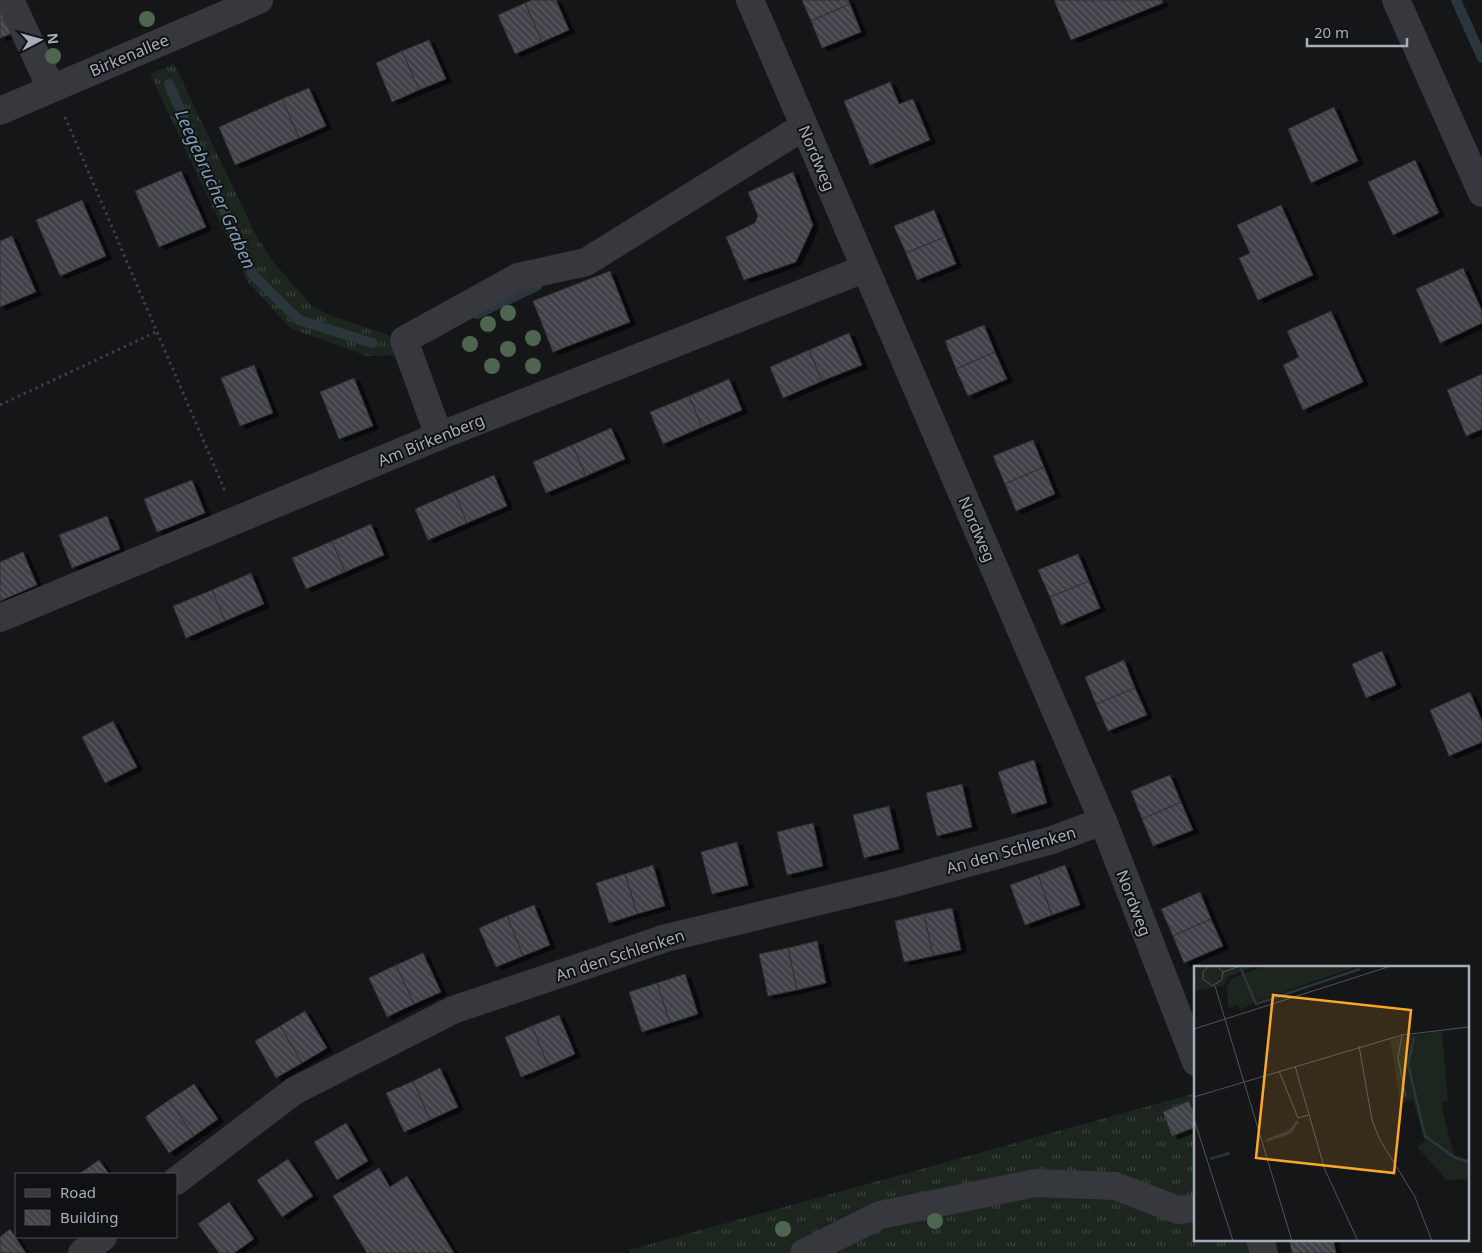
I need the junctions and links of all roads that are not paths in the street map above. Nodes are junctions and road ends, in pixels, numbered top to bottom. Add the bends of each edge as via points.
1 (10, 0) edge
2 (259, 0) edge
3 (750, 0) edge
4 (1396, 0) edge
5 (51, 88) junction
6 (0, 111) edge
7 (804, 127) junction
8 (1482, 193) edge
9 (864, 269) junction
10 (439, 436) junction
11 (0, 618) edge
12 (1103, 821) junction
13 (1194, 1057) edge
14 (178, 1179) edge
15 (1194, 1208) edge
16 (102, 1238) edge
17 (1260, 1240) edge
18 (82, 1253) edge
19 (804, 1253) edge
20 (1264, 1253) edge

1 - 5 street
2 - 5 street, Birkenallee
3 - 7 street, Nordweg
4 - 8 street
5 - 6 street, Birkenallee
7 - 9 street, Nordweg
7 - 10 street via 586,262 518,277 404,340
9 - 10 street, Am Birkenberg
9 - 12 street, Nordweg
10 - 11 street, Am Birkenberg
12 - 13 street, Nordweg
12 - 14 street, An den Schlenken via 1052,840 891,884 666,938 454,1010 294,1091
15 - 19 street via 1178,1210 1115,1186 1035,1183 880,1215
16 - 18 street
17 - 20 street

